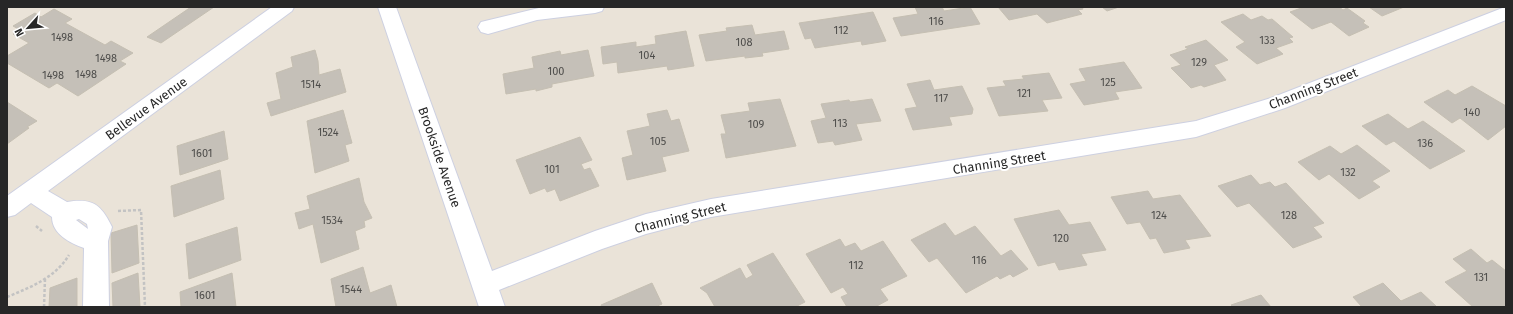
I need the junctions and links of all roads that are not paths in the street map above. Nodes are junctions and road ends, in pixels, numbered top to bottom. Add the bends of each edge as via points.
1 (285, 7) edge
2 (388, 7) edge
3 (595, 7) edge
4 (1506, 13) edge
5 (488, 27) dead end
6 (30, 192) junction
7 (7, 208) edge
8 (484, 285) junction
9 (96, 307) edge
10 (492, 307) edge

1 - 6 street, Bellevue Avenue
2 - 8 street, Brookside Avenue
3 - 5 street via 537,14
4 - 8 street, Channing Street via 1278,103 1196,129 711,208 646,224
6 - 7 street, Bellevue Avenue
6 - 9 street via 64,212 64,222 69,230 82,238 96,241
8 - 10 street, Brookside Avenue

